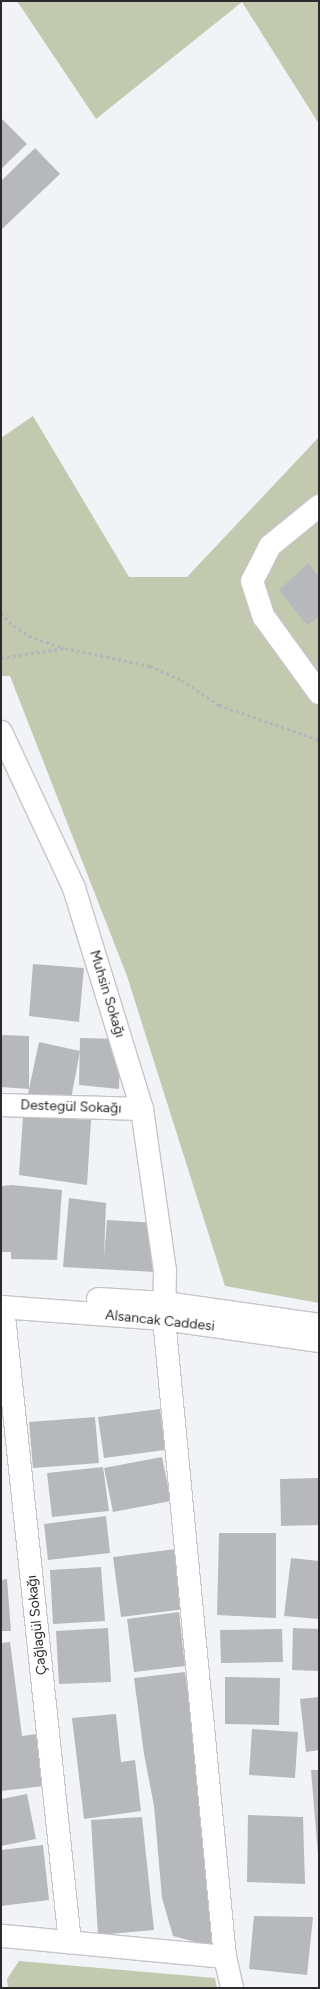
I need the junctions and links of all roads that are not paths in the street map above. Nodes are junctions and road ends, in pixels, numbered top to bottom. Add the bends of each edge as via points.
1 (319, 506) edge
2 (319, 693) edge
3 (1, 732) edge
4 (1, 1105) edge
5 (142, 1109) junction
6 (2, 1302) edge
7 (164, 1311) junction
8 (319, 1325) edge
9 (319, 1341) edge
10 (1, 1936) edge
11 (70, 1942) junction
12 (225, 1957) junction
13 (232, 1988) edge

1 - 2 street via 270,546 252,581 264,617
3 - 5 street, Muhsin Sokağı via 74,888
4 - 5 street, Destegül Sokağı
5 - 7 street, Muhsin Sokağı via 165,1271
6 - 7 street, Alsancak Caddesi
6 - 11 street, Çağlagül Sokağı
7 - 8 street, Alsancak Caddesi
7 - 9 street, Alsancak Caddesi
7 - 12 street, Muhsin Sokağı
10 - 11 street
11 - 12 street
12 - 13 street, Muhsin Sokağı

